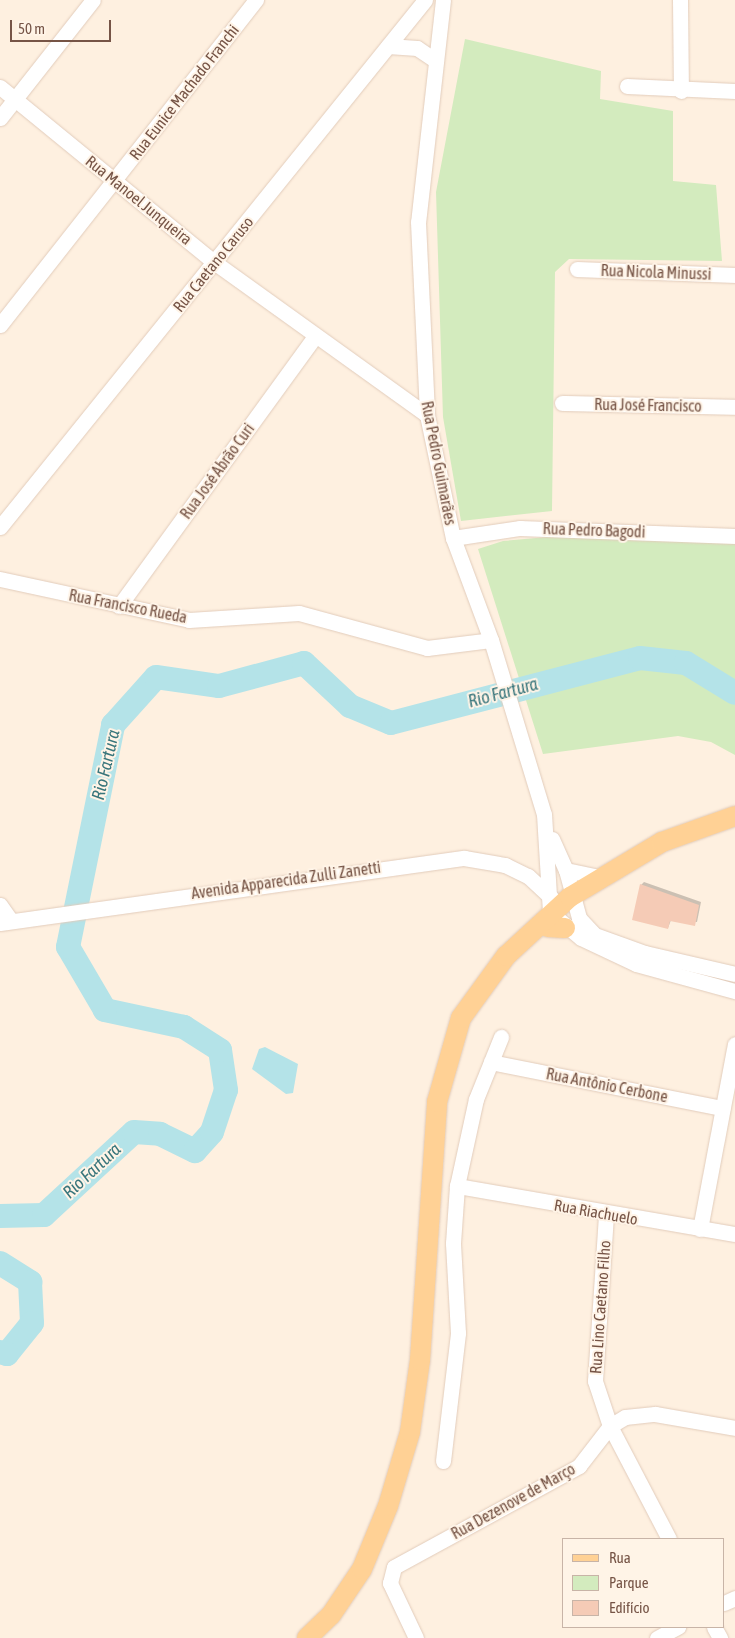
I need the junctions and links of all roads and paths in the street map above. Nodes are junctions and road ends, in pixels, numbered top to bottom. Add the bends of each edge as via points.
1 (93, 0) edge
2 (256, 0) edge
3 (426, 0) edge
4 (443, 0) edge
5 (680, 0) edge
6 (388, 46) junction
7 (436, 61) junction
8 (627, 86) dead end
9 (0, 87) edge
10 (681, 91) junction
11 (735, 92) edge
12 (15, 99) junction
13 (0, 118) edge
14 (114, 180) junction
15 (214, 262) junction
16 (577, 268) dead end
17 (735, 275) edge
18 (0, 324) edge
19 (315, 336) junction
20 (562, 403) dead end
21 (735, 407) edge
22 (427, 415) junction
23 (0, 527) edge
24 (735, 536) edge
25 (453, 538) junction
26 (0, 578) edge
27 (119, 606) junction
28 (490, 640) junction
29 (544, 814) junction
30 (735, 816) edge
31 (640, 854) junction
32 (566, 870) junction
33 (528, 876) junction
34 (599, 876) junction
35 (551, 881) junction
36 (0, 905) edge
37 (560, 913) junction
38 (6, 922) edge
39 (735, 974) edge
40 (735, 991) edge
41 (501, 1037) dead end
42 (735, 1044) edge
43 (491, 1062) junction
44 (722, 1108) junction
45 (457, 1186) junction
46 (606, 1215) junction
47 (700, 1229) junction
48 (735, 1234) edge
49 (610, 1426) junction
50 (735, 1428) edge
51 (442, 1461) dead end
52 (668, 1538) edge
53 (676, 1628) edge
54 (308, 1638) edge
55 (416, 1638) edge
56 (657, 1638) edge

1 - 12 street
2 - 14 street, Rua Eunice Machado Franchi
3 - 6 street, Rua Caetano Caruso
4 - 7 street, Rua Pedro Guimarães
5 - 10 street
6 - 7 street via 417,48
6 - 15 street, Rua Caetano Caruso
7 - 22 street, Rua Pedro Guimarães via 418,222
8 - 10 street
9 - 12 street, Rua Manoel Junqueira
10 - 11 street
12 - 13 street
12 - 14 street, Rua Manoel Junqueira
14 - 15 street, Rua Manoel Junqueira
14 - 18 street, Rua Eunice Machado Franchi
15 - 19 street, Rua Manoel Junqueira
15 - 23 street, Rua Caetano Caruso
16 - 17 street, Rua Nicola Minussi
19 - 22 street, Rua Manoel Junqueira
19 - 27 street, Rua José Abrão Curi
20 - 21 street, Rua José Francisco
22 - 25 street, Rua Pedro Guimarães
24 - 25 street, Rua Pedro Bagodi via 520,528
25 - 28 street, Rua Pedro Guimarães
26 - 27 street, Rua Francisco Rueda
27 - 28 street, Rua Francisco Rueda via 189,620 299,613 427,648
28 - 29 street, Rua Pedro Guimarães
29 - 32 street
29 - 35 street, Rua Pedro Guimarães
30 - 31 main road via 693,829
31 - 34 main road
31 - 37 main road
32 - 34 street
32 - 35 street via 562,879
32 - 37 street
33 - 35 street
33 - 37 street, Avenida Apparecida Zulli Zanetti
33 - 38 street, Avenida Apparecida Zulli Zanetti via 506,865 464,858 86,908
34 - 37 main road
35 - 37 street, Rua Pedro Guimarães
36 - 38 street
37 - 39 street via 612,943
37 - 40 street via 655,971
37 - 54 main road via 508,953 461,1018 436,1102 420,1360 410,1432 388,1506 362,1569 331,1615
41 - 43 street
42 - 44 street
43 - 44 street, Rua Antônio Cerbone
43 - 45 street via 476,1099
44 - 47 street
45 - 46 street, Rua Riachuelo
45 - 51 street via 453,1243 458,1333
46 - 47 street, Rua Riachuelo
46 - 49 street, Rua Lino Caetano Filho via 594,1361 599,1399
47 - 48 street, Rua Riachuelo
49 - 50 street via 625,1417 655,1414
49 - 52 street, Rua Lino Caetano Filho
49 - 55 street, Rua Dezenove de Março via 579,1466 403,1561 389,1574 390,1583
53 - 56 street

